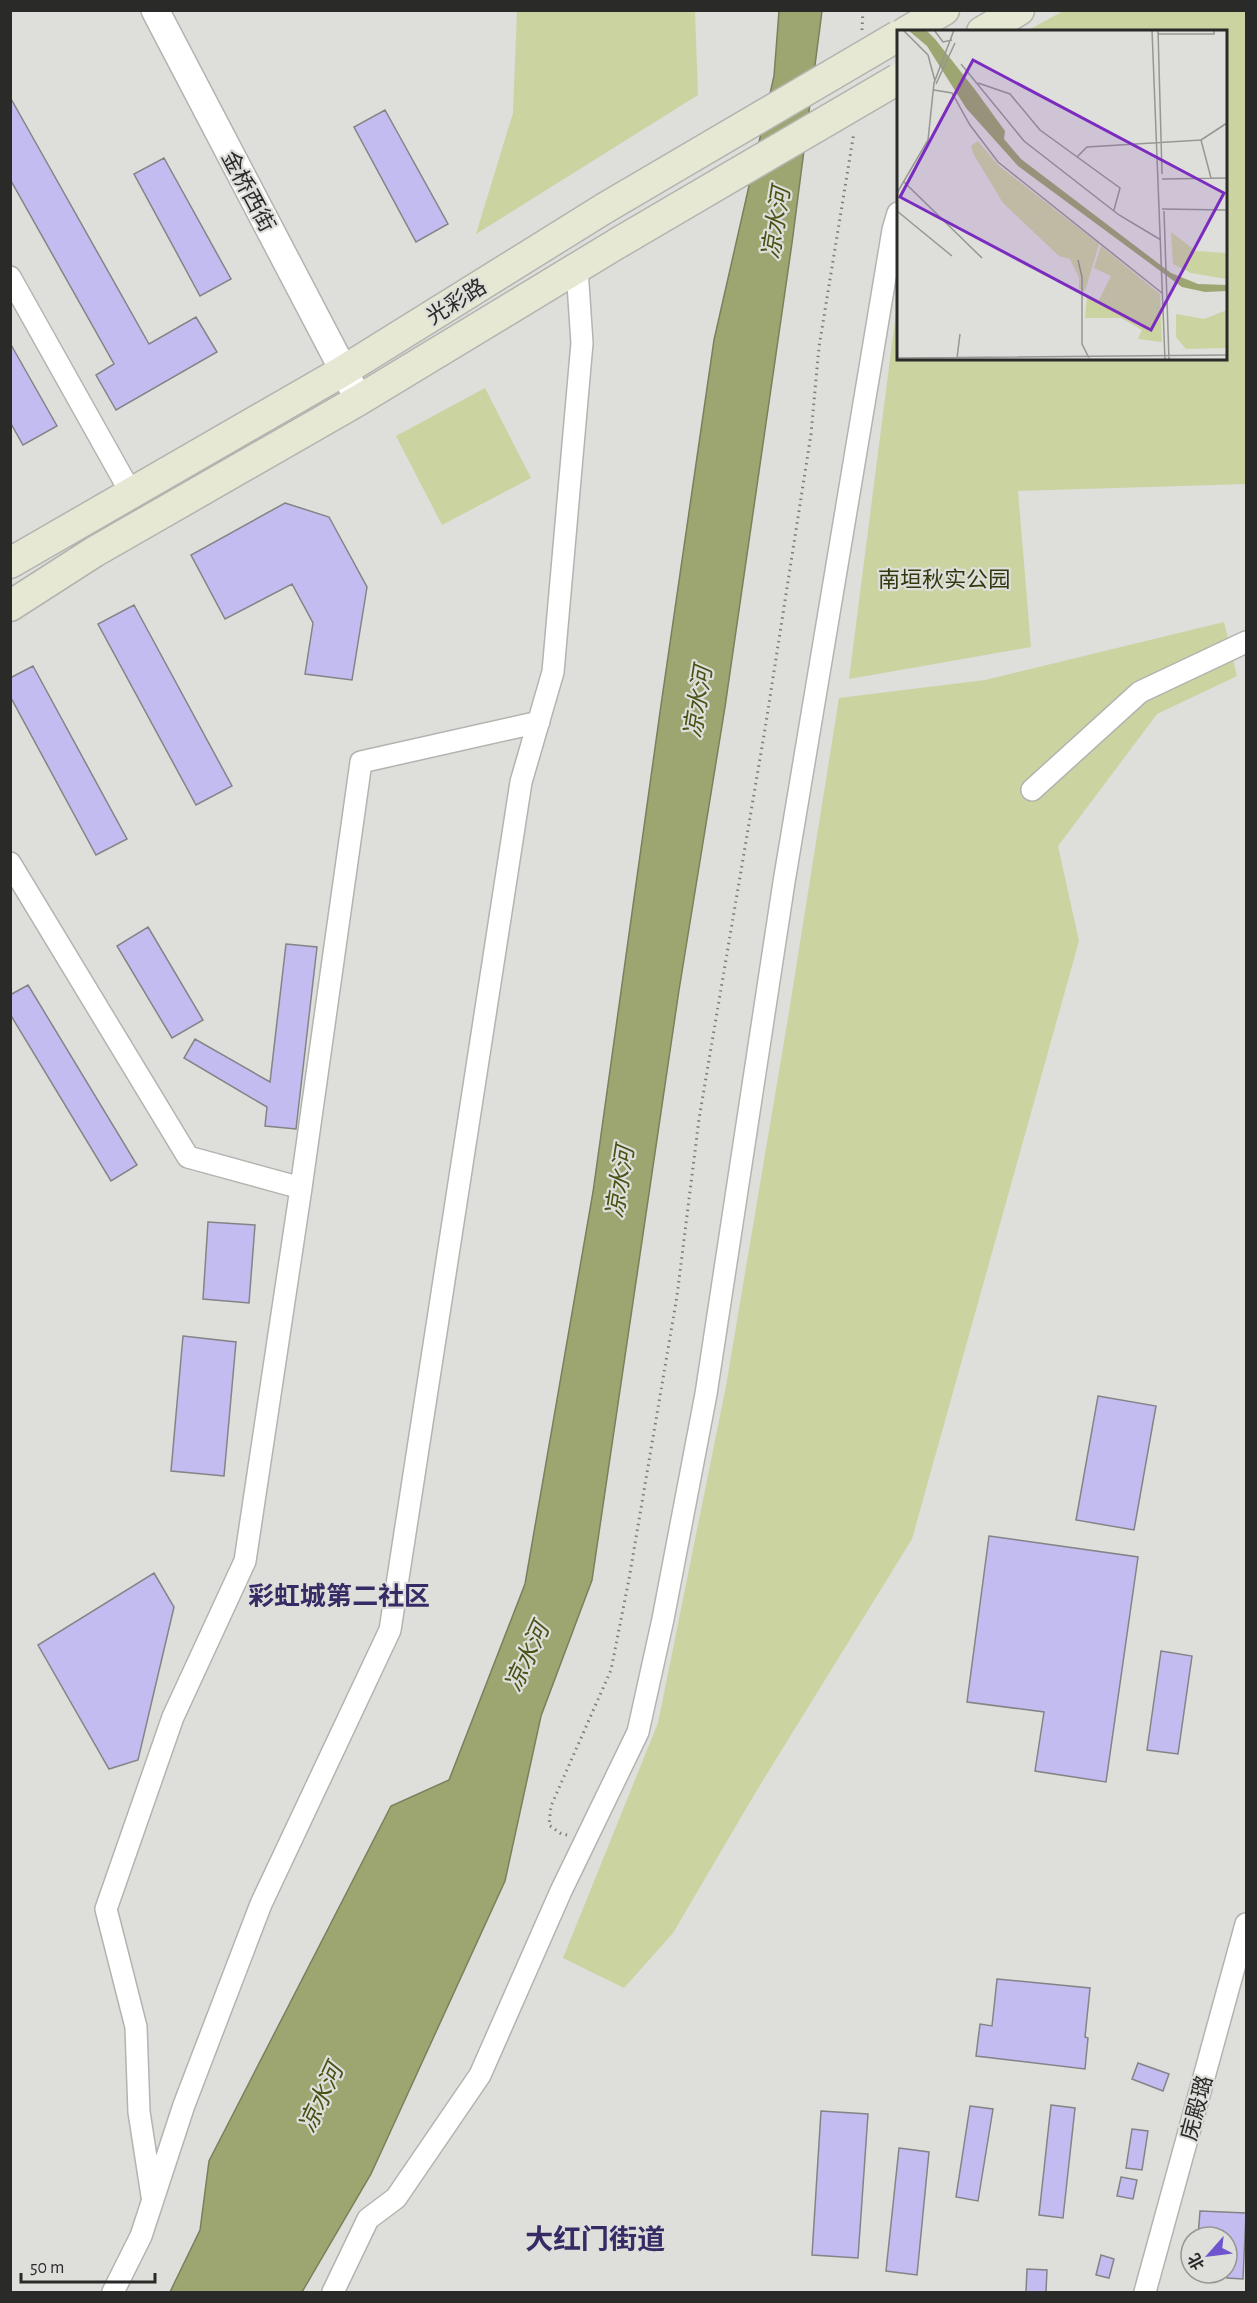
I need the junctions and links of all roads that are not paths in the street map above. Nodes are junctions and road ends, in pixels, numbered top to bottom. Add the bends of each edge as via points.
1 (155, 10) edge
2 (944, 10) edge
3 (1019, 10) edge
4 (909, 30) edge
5 (985, 30) edge
6 (897, 37) edge
7 (897, 81) edge
8 (897, 216) edge
9 (577, 268) junction
10 (10, 277) edge
11 (343, 371) junction
12 (359, 400) junction
13 (131, 493) junction
14 (10, 563) edge
15 (10, 606) edge
16 (1246, 642) edge
17 (539, 722) junction
18 (1032, 790) dead end
19 (10, 863) edge
20 (301, 1188) junction
21 (1246, 1924) edge
22 (153, 2200) junction
23 (113, 2292) edge
24 (333, 2292) edge
25 (1146, 2292) edge

1 - 11 street, 金桥西街
2 - 4 main road
3 - 5 main road
6 - 11 main road, 光彩路, bridge via 605,208
7 - 9 main road, 光彩路, bridge
8 - 24 street via 784,882 706,1394 638,1732 480,2075 396,2198 368,2219
9 - 12 main road, 光彩路
9 - 17 street via 582,343 575,437 553,672
10 - 13 street
11 - 12 street, 金桥西街
11 - 13 main road, 光彩路
12 - 15 main road, 光彩路 via 94,552
13 - 14 main road, 光彩路
16 - 18 street via 1140,692
17 - 20 street via 361,762
17 - 22 street via 521,782 390,1630 261,1904 184,2105
19 - 20 street via 188,1157
20 - 22 street via 245,1561 173,1717 106,1909 136,2027 139,2112
21 - 25 street, 庑殿璐
22 - 23 street via 141,2236

